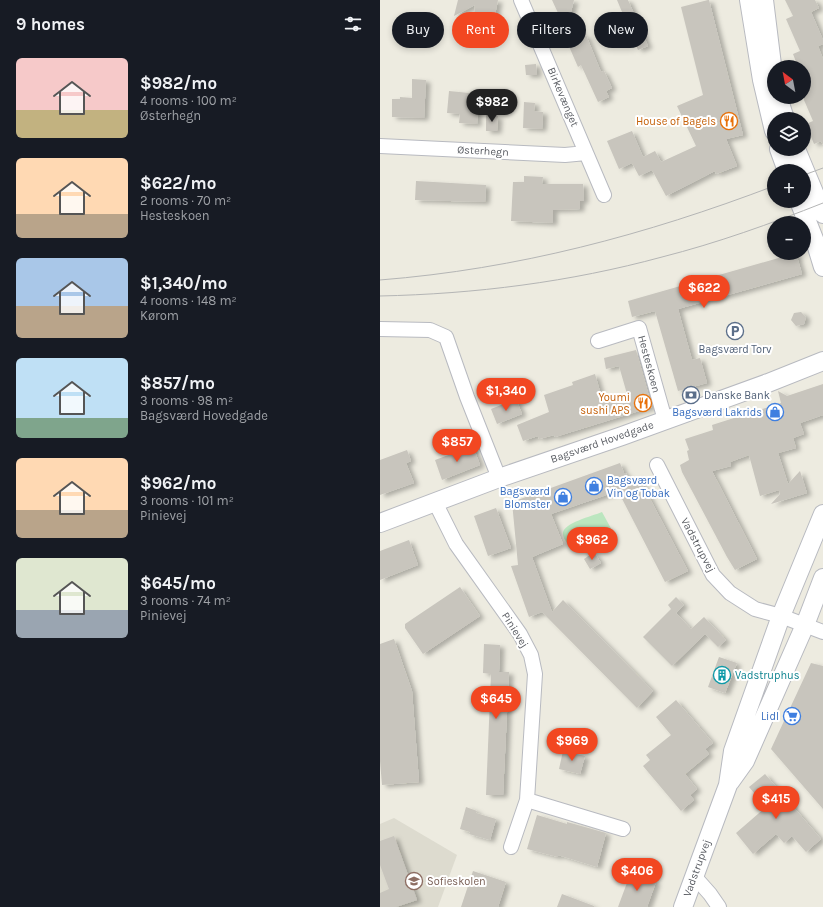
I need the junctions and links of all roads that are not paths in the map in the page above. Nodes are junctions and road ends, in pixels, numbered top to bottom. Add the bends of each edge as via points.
1 (521, 0) edge
2 (749, 0) edge
3 (764, 0) edge
4 (771, 60) edge
5 (770, 112) edge
6 (380, 146) edge
7 (586, 153) junction
8 (799, 156) edge
9 (604, 195) dead end
10 (802, 208) edge
11 (823, 214) edge
12 (823, 267) edge
13 (380, 329) edge
14 (598, 341) dead end
15 (823, 361) edge
16 (665, 420) junction
17 (657, 465) dead end
18 (499, 478) junction
19 (435, 502) junction
20 (823, 514) edge
21 (380, 523) edge
22 (823, 578) edge
23 (780, 616) junction
24 (804, 625) junction
25 (823, 632) edge
26 (728, 785) junction
27 (527, 800) junction
28 (623, 829) dead end
29 (511, 847) dead end
30 (694, 876) junction
31 (683, 907) edge
32 (719, 907) edge

1 - 7 street, Birkevænget
2 - 5 street
3 - 4 street
6 - 7 street, Østerhegn via 565,155
7 - 9 street, Birkevænget
8 - 11 street
10 - 12 street
13 - 18 street via 430,330 446,337
14 - 16 street, Hesteskoen via 640,328
15 - 16 street, Bagsværd Hovedgade
16 - 18 street, Bagsværd Hovedgade
17 - 23 street, Vadstrupvej via 714,576 730,593 755,609
18 - 19 street, Bagsværd Hovedgade
19 - 21 street, Bagsværd Hovedgade
19 - 27 street, Pinievej via 456,544 520,634 531,655 534,674
20 - 23 street, Vadstrupvej
22 - 24 street, Vadstrupvej
23 - 24 street, Vadstrupvej
23 - 26 street, Vadstrupvej via 733,751
24 - 25 street
24 - 26 street, Vadstrupvej via 745,761
26 - 30 street, Vadstrupvej
27 - 28 street
27 - 29 street, Pinievej
30 - 31 street, Vadstrupvej
30 - 32 street

